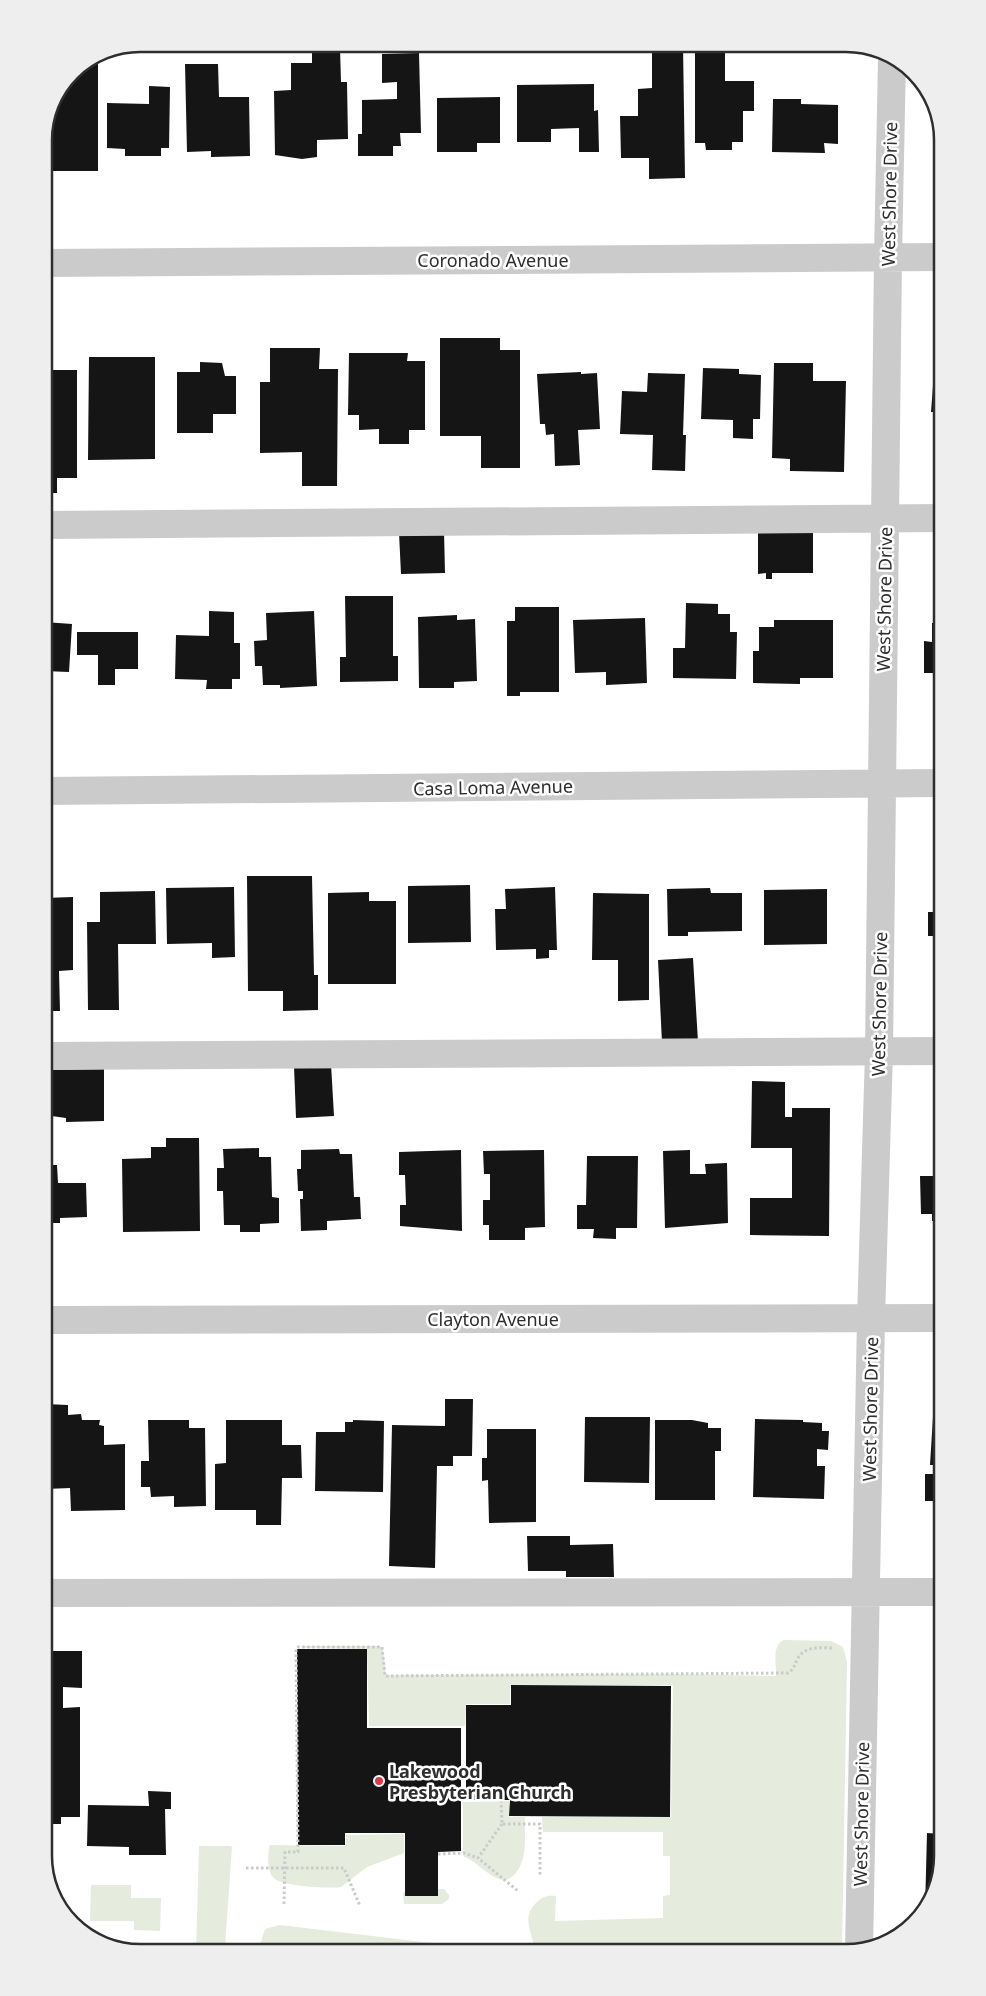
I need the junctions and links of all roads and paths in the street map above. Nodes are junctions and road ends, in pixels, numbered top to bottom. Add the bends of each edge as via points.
1 (892, 66) edge
2 (934, 257) edge
3 (888, 258) junction
4 (53, 263) edge
5 (934, 518) edge
6 (885, 519) junction
7 (53, 525) edge
8 (934, 783) edge
9 (881, 784) junction
10 (53, 791) edge
11 (934, 1051) edge
12 (879, 1052) junction
13 (52, 1056) edge
14 (871, 1318) junction
15 (934, 1318) edge
16 (52, 1320) edge
17 (866, 1592) junction
18 (934, 1592) edge
19 (52, 1593) edge
20 (835, 1648) dead end
21 (502, 1800) dead end
22 (502, 1824) junction
23 (438, 1854) dead end
24 (478, 1858) junction
25 (246, 1868) dead end
26 (284, 1868) junction
27 (540, 1875) dead end
28 (518, 1891) dead end
29 (284, 1904) dead end
30 (360, 1906) dead end
31 (859, 1942) edge

1 - 3 street, West Shore Drive
2 - 3 street, Coronado Avenue
3 - 4 street, Coronado Avenue
3 - 6 street, West Shore Drive
5 - 6 street
6 - 7 street
6 - 9 street, West Shore Drive
8 - 9 street, Casa Loma Avenue
9 - 10 street, Casa Loma Avenue
9 - 12 street, West Shore Drive
11 - 12 street
12 - 13 street
12 - 14 street, West Shore Drive
14 - 15 street, Clayton Avenue
14 - 16 street, Clayton Avenue
14 - 17 street, West Shore Drive
17 - 18 street
17 - 19 street
17 - 31 street, West Shore Drive
20 - 26 path via 807,1650 800,1654 788,1673 385,1676 382,1647 298,1647 298,1852 285,1852
21 - 22 path
22 - 24 path
22 - 27 path via 540,1824
23 - 24 path via 464,1853
24 - 28 path
25 - 26 path
26 - 29 path
26 - 30 path via 344,1868

